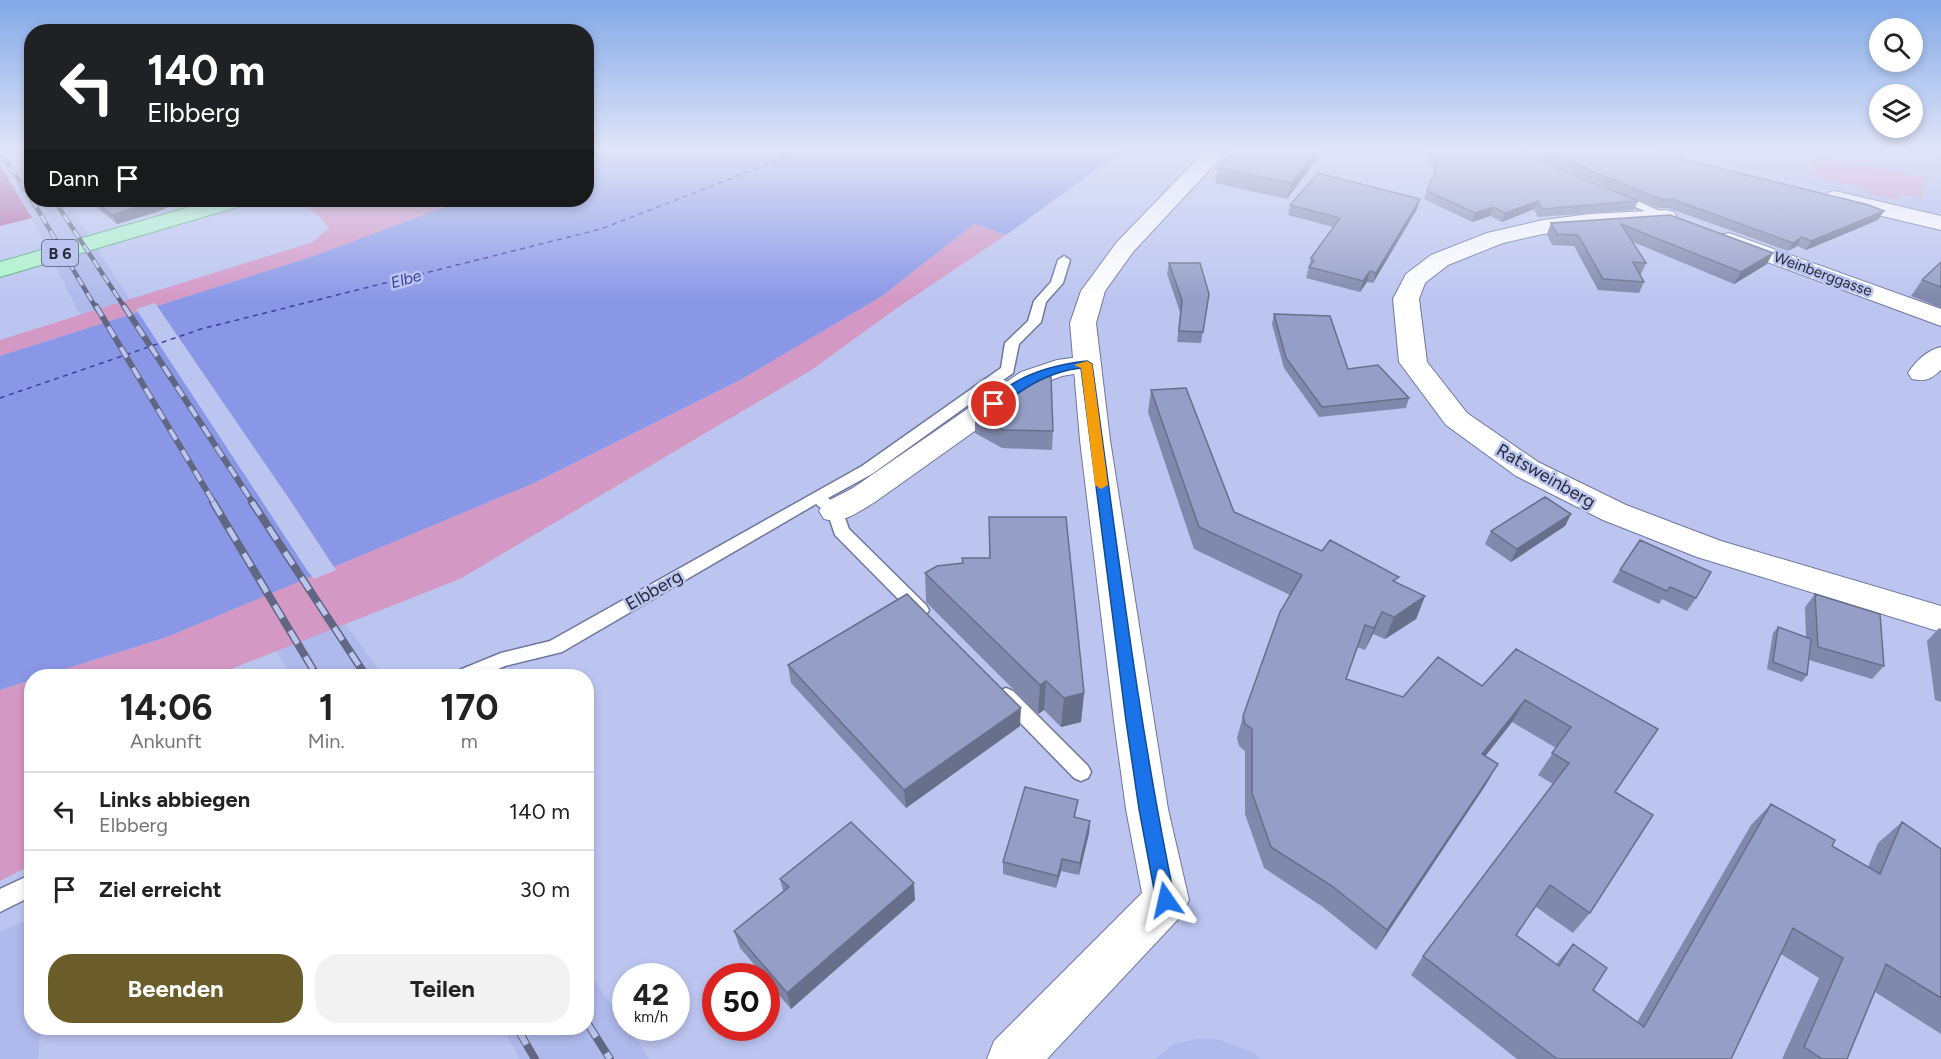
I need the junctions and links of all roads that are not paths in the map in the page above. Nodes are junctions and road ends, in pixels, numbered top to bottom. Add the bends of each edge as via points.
1 (1170, 200) edge
2 (1629, 200) edge
3 (1844, 200) edge
4 (212, 207) edge
5 (1941, 224) edge
6 (1689, 225) junction
7 (1064, 260) dead end
8 (0, 270) edge
9 (1941, 318) edge
10 (1087, 364) junction
11 (826, 504) junction
12 (1941, 619) edge
13 (932, 622) edge
14 (480, 669) edge
15 (990, 680) edge
16 (1081, 772) dead end
17 (24, 888) edge
18 (0, 901) edge
19 (1012, 1059) edge

1 - 10 street via 1125,247 1093,291 1083,322
2 - 6 lane, Weinberggasse
3 - 5 street
4 - 8 main road, B 6
6 - 9 street, Weinberggasse
6 - 12 street, Ratsweinberg via 1598,219 1536,226 1435,260 1409,288 1405,305 1408,347 1423,380 1466,426 1521,466 1583,500 1742,560
7 - 11 lane via 1057,284 1040,301 1034,322 1012,343 1008,370 867,470
10 - 11 street, Elbberg via 1057,368 1031,378 864,495
10 - 19 street via 1134,721 1166,900
11 - 13 lane via 841,531
11 - 14 lane, Elbberg via 555,647
15 - 16 lane
17 - 18 lane

